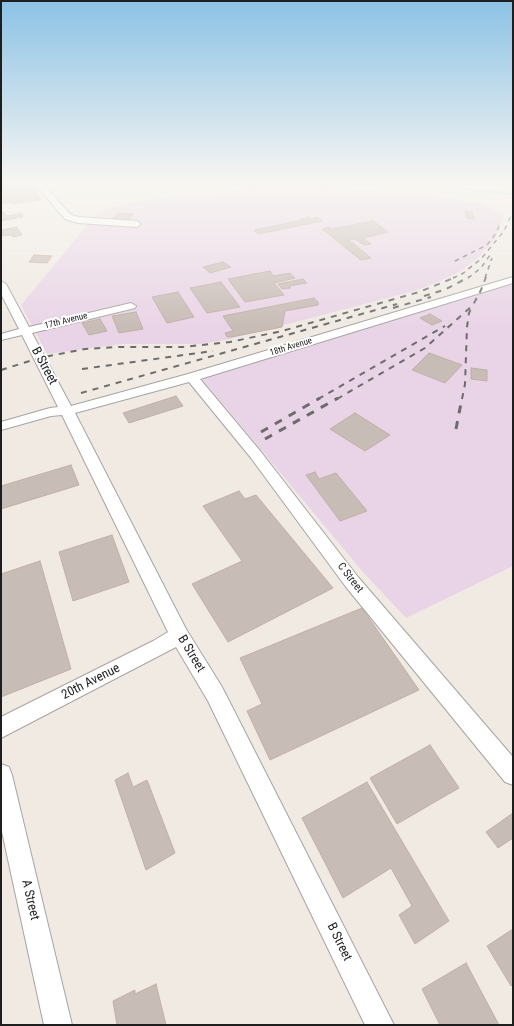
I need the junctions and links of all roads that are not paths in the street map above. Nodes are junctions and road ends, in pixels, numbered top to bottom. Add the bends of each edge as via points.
1 (513, 280) edge
2 (1, 284) edge
3 (131, 306) dead end
4 (26, 331) junction
5 (1, 337) edge
6 (192, 377) junction
7 (57, 414) junction
8 (1, 426) edge
9 (1, 434) edge
10 (179, 635) junction
11 (1, 728) edge
12 (513, 774) edge
13 (1, 775) edge
14 (58, 1025) edge
15 (380, 1025) edge

1 - 6 street, 18th Avenue
2 - 4 street, B Street
3 - 4 street, 17th Avenue
4 - 5 street, 17th Avenue
4 - 7 street, B Street
6 - 7 street, 18th Avenue
6 - 12 street, C Street via 256,455 352,582
7 - 8 street
7 - 9 street, 18th Avenue
7 - 10 street, B Street
10 - 11 street, 20th Avenue
10 - 15 street, B Street via 215,694
13 - 14 street, A Street

